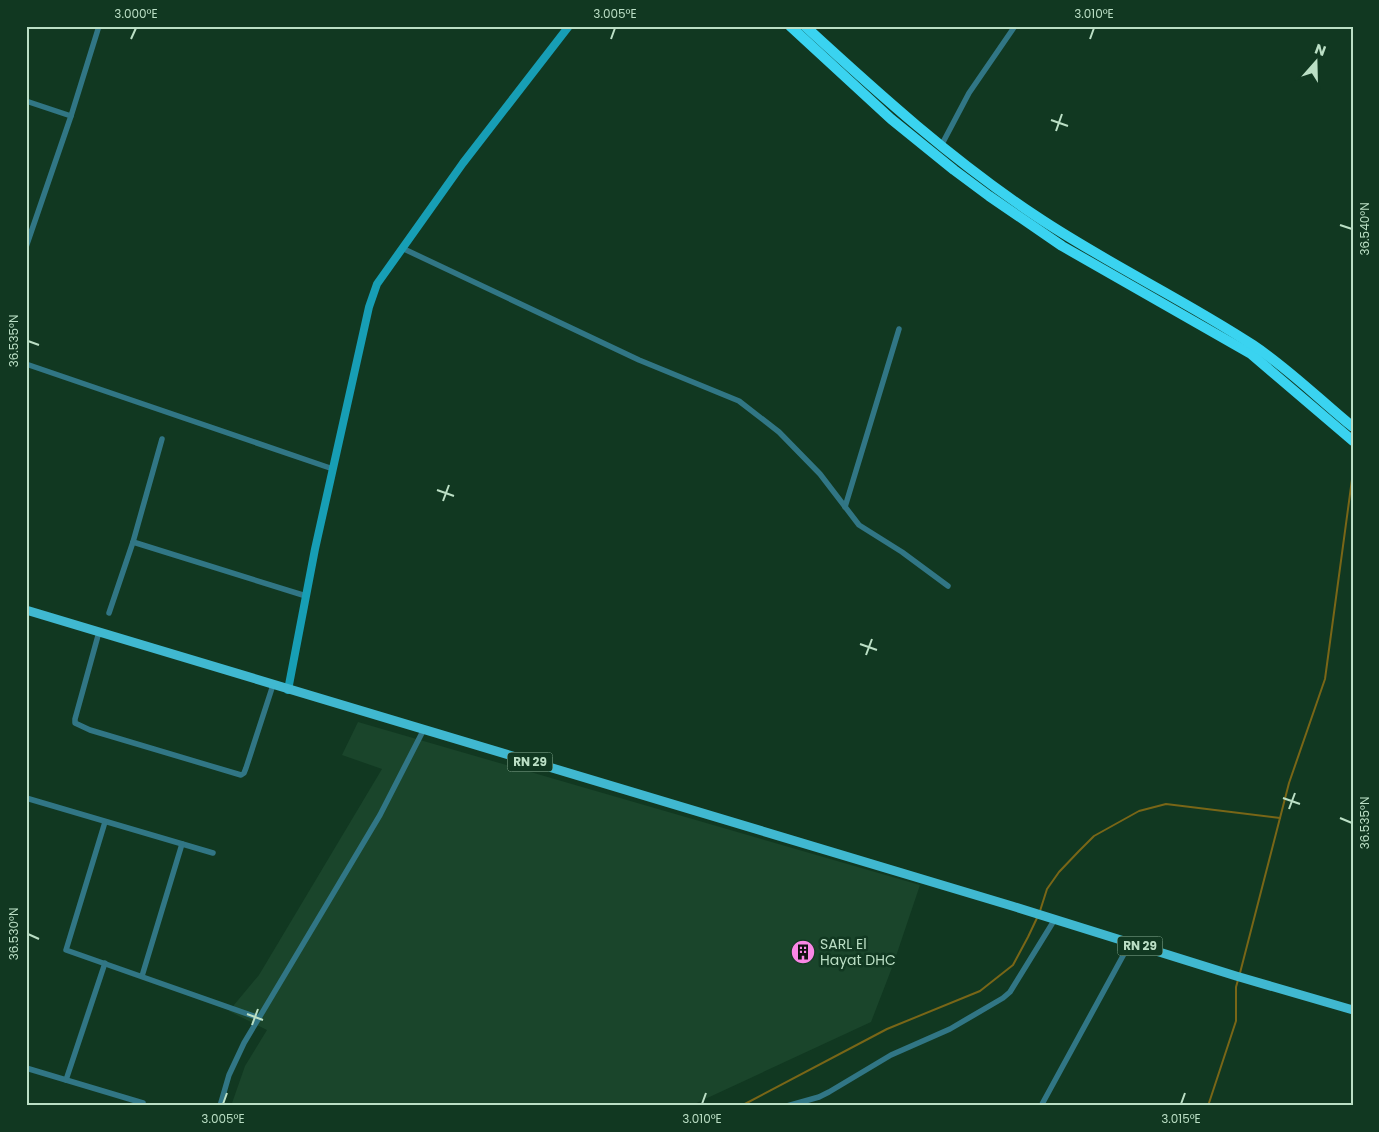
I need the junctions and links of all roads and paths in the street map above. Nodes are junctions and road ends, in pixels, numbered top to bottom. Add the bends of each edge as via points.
1 (99, 26) edge
2 (569, 26) edge
3 (790, 26) edge
4 (805, 26) edge
5 (1015, 26) edge
6 (26, 101) edge
7 (71, 116) junction
8 (941, 146) junction
9 (26, 247) edge
10 (404, 248) junction
11 (899, 328) dead end
12 (26, 364) edge
13 (1353, 427) edge
14 (162, 439) dead end
15 (1353, 441) edge
16 (333, 469) junction
17 (845, 507) junction
18 (133, 542) junction
19 (948, 586) dead end
20 (306, 596) junction
21 (26, 610) edge
22 (109, 613) dead end
23 (99, 632) junction
24 (272, 685) junction
25 (288, 690) junction
26 (424, 729) junction
27 (26, 798) edge
28 (105, 822) junction
29 (182, 844) junction
30 (213, 854) dead end
31 (1054, 919) junction
32 (1130, 943) junction
33 (105, 963) junction
34 (142, 976) junction
35 (1353, 1010) edge
36 (259, 1018) junction
37 (26, 1068) edge
38 (66, 1080) junction
39 (143, 1103) dead end
40 (220, 1106) edge
41 (787, 1106) edge
42 (1041, 1106) edge

1 - 7 street
2 - 10 main road via 463,163
3 - 15 highway via 891,119 989,196 1062,246 1251,354
4 - 8 highway
5 - 8 street via 969,93
6 - 7 street
7 - 9 street
8 - 13 highway via 994,188 1069,238 1255,347
10 - 16 main road via 378,284 369,307
10 - 17 street via 639,360 738,400 779,432 820,474
11 - 17 street
12 - 16 street
14 - 18 street
16 - 20 main road
17 - 19 street via 859,525
18 - 20 street
18 - 22 street
20 - 25 main road
21 - 23 main road, RN 29
23 - 24 main road, RN 29
23 - 24 street via 75,719 75,723 90,730 241,774 246,768
24 - 25 main road, RN 29
25 - 26 main road, RN 29
26 - 31 main road, RN 29
26 - 36 street via 380,815
27 - 28 street
28 - 29 street
28 - 33 street via 66,950
29 - 30 street
29 - 34 street
31 - 32 main road, RN 29
31 - 41 street via 1010,992 1003,998 950,1029 886,1058 830,1092
32 - 35 main road, RN 29
32 - 42 street
33 - 34 street
33 - 38 street
34 - 36 street
36 - 40 street via 235,1062
37 - 38 street
38 - 39 street

